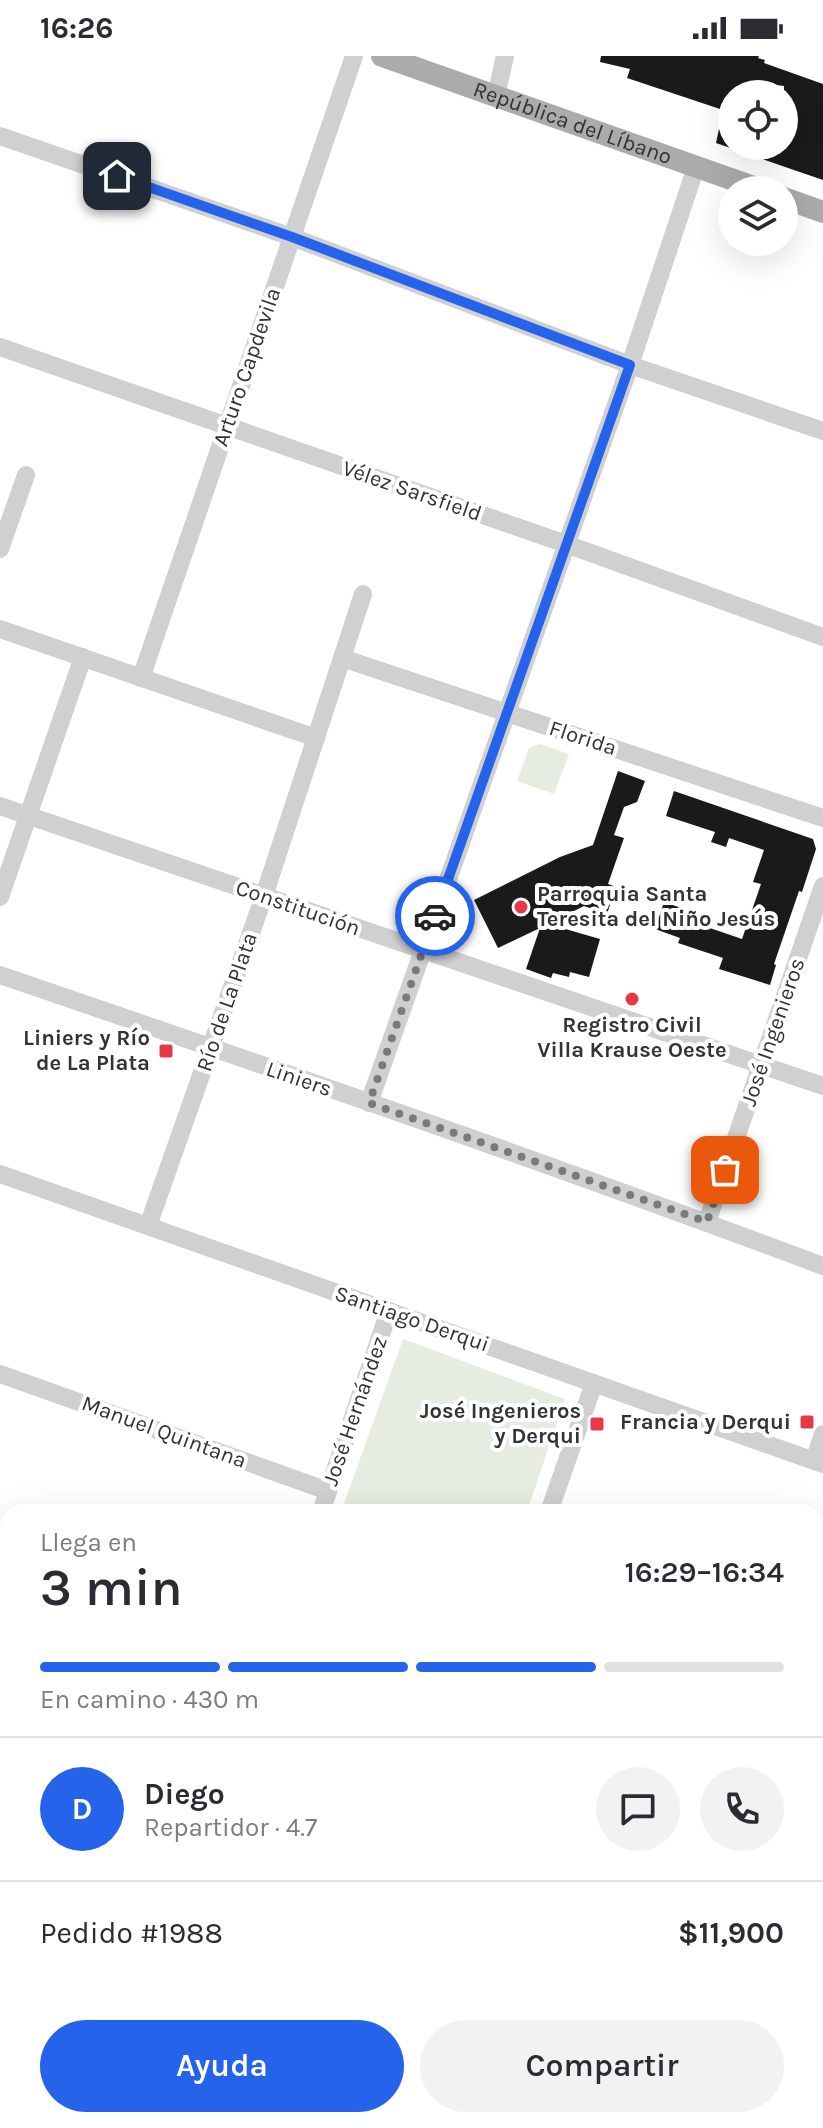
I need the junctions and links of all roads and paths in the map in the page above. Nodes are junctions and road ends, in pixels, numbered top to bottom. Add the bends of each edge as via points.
1 (354, 56) edge
2 (382, 56) edge
3 (505, 56) edge
4 (496, 96) junction
5 (0, 136) edge
6 (696, 167) junction
7 (722, 176) edge
8 (798, 203) edge
9 (823, 212) edge
10 (292, 237) junction
11 (0, 347) edge
12 (630, 365) junction
13 (226, 427) junction
14 (823, 431) edge
15 (26, 475) dead end
16 (566, 544) junction
17 (0, 549) edge
18 (363, 594) dead end
19 (0, 629) edge
20 (823, 637) edge
21 (83, 657) junction
22 (342, 658) junction
23 (141, 678) junction
24 (506, 713) junction
25 (316, 738) junction
26 (0, 806) edge
27 (28, 815) junction
28 (823, 818) edge
29 (823, 886) edge
30 (264, 896) junction
31 (0, 897) edge
32 (422, 951) junction
33 (0, 975) edge
34 (211, 1047) junction
35 (762, 1065) junction
36 (823, 1086) edge
37 (369, 1103) junction
38 (0, 1174) edge
39 (707, 1222) junction
40 (148, 1226) junction
41 (823, 1266) edge
42 (389, 1311) junction
43 (0, 1374) edge
44 (594, 1383) junction
45 (823, 1434) edge
46 (819, 1462) edge
47 (328, 1491) junction
48 (324, 1504) edge
49 (552, 1504) edge

1 - 10 street, Arturo Capdevila
2 - 4 main road, República del Líbano
3 - 4 street
4 - 6 main road, República del Líbano
5 - 10 street
6 - 7 main road, República del Líbano
6 - 12 street
8 - 9 main road
10 - 12 street
10 - 13 street, Arturo Capdevila
11 - 13 street, Vélez Sarsfield
12 - 14 street
12 - 16 street
13 - 16 street, Vélez Sarsfield
13 - 23 street, Arturo Capdevila
15 - 17 street
16 - 20 street, Vélez Sarsfield
16 - 24 street
18 - 22 street, Río de La Plata
19 - 21 street
21 - 23 street
21 - 27 street
22 - 24 street, Florida
22 - 25 street, Río de La Plata
23 - 25 street
24 - 28 street, Florida
24 - 32 street
25 - 30 street, Río de La Plata
26 - 27 street, Constitución
27 - 30 street, Constitución
27 - 31 street
29 - 35 street, José Ingenieros
30 - 32 street, Constitución
30 - 34 street, Río de La Plata
32 - 35 street, Constitución
32 - 37 street
33 - 34 street, Liniers
34 - 37 street, Liniers
34 - 40 street, Río de La Plata
35 - 36 street, Constitución
35 - 39 street, José Ingenieros
37 - 39 street, Liniers
38 - 40 street, Santiago Derqui
39 - 41 street, Liniers
40 - 42 street, Santiago Derqui
42 - 44 street, Santiago Derqui
42 - 47 street, José Hernández
43 - 47 street, Manuel Quintana
44 - 46 street, Santiago Derqui
44 - 49 street
45 - 46 street
47 - 48 street, José Hernández

